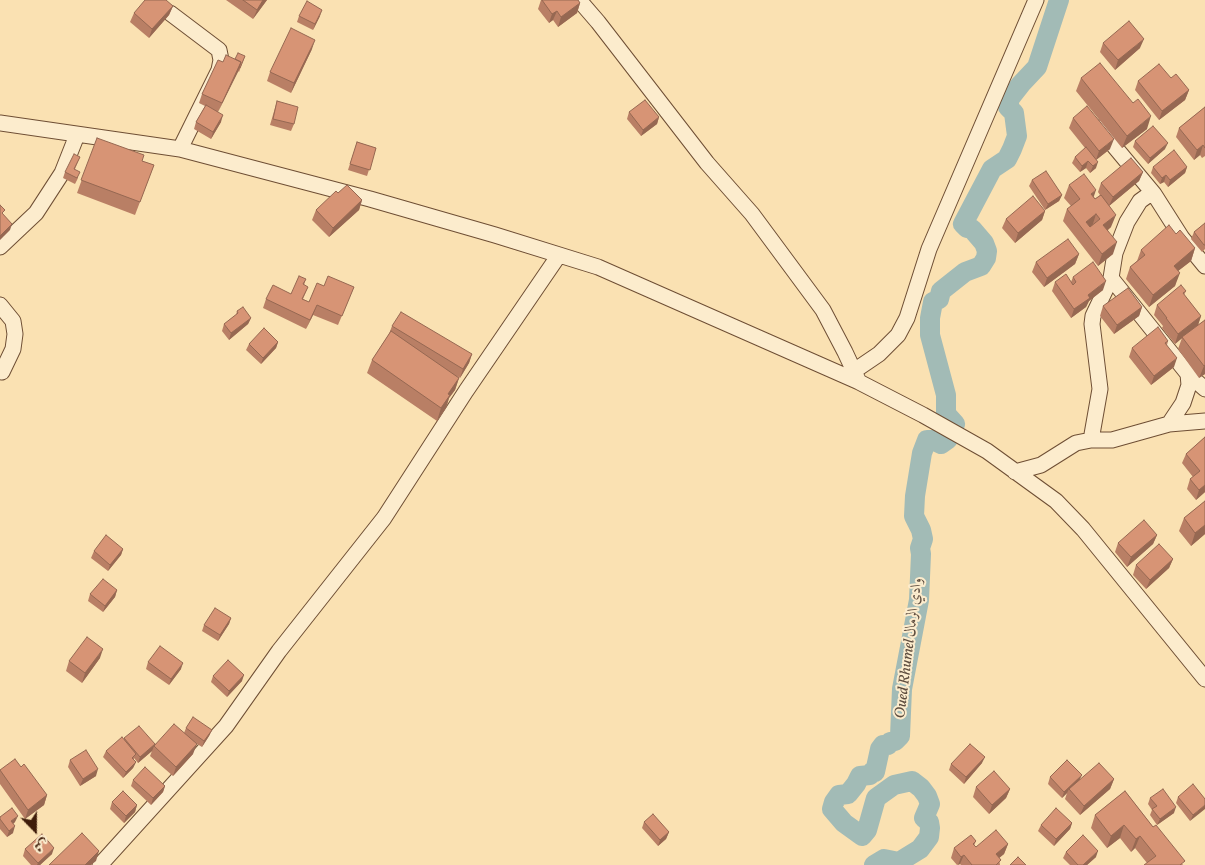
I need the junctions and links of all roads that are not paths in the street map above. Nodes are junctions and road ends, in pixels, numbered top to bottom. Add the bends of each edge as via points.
1 (579, 0) edge
2 (1036, 0) edge
3 (170, 13) edge
4 (1094, 122) edge
5 (0, 123) edge
6 (77, 135) junction
7 (180, 149) junction
8 (1154, 194) junction
9 (0, 247) edge
10 (559, 255) junction
11 (1205, 266) edge
12 (1111, 278) junction
13 (0, 305) edge
14 (2, 372) dead end
15 (1188, 374) junction
16 (856, 377) junction
17 (1205, 389) edge
18 (1205, 421) edge
19 (1169, 424) junction
20 (1091, 440) junction
21 (1015, 472) junction
22 (1205, 679) edge
23 (100, 865) edge

1 - 16 street via 707,163 758,222 823,310
2 - 16 street via 930,249 907,318 898,335
3 - 7 street via 219,50 220,60 219,70
4 - 8 street
5 - 6 street
6 - 7 street
6 - 9 street via 62,172 36,214
7 - 10 street via 370,199
8 - 11 street via 1182,238
8 - 12 street via 1140,201 1127,222 1115,253
10 - 16 street via 598,267
10 - 23 street via 384,518 279,651 226,726
12 - 15 street
12 - 20 street via 1092,324 1100,389
13 - 14 street via 12,321 15,334 13,349
15 - 17 street
15 - 19 street via 1189,385 1183,403
16 - 21 street via 987,451
18 - 19 street
19 - 20 street via 1112,440
20 - 21 street via 1076,443 1041,465
21 - 22 street via 1056,501 1083,530

